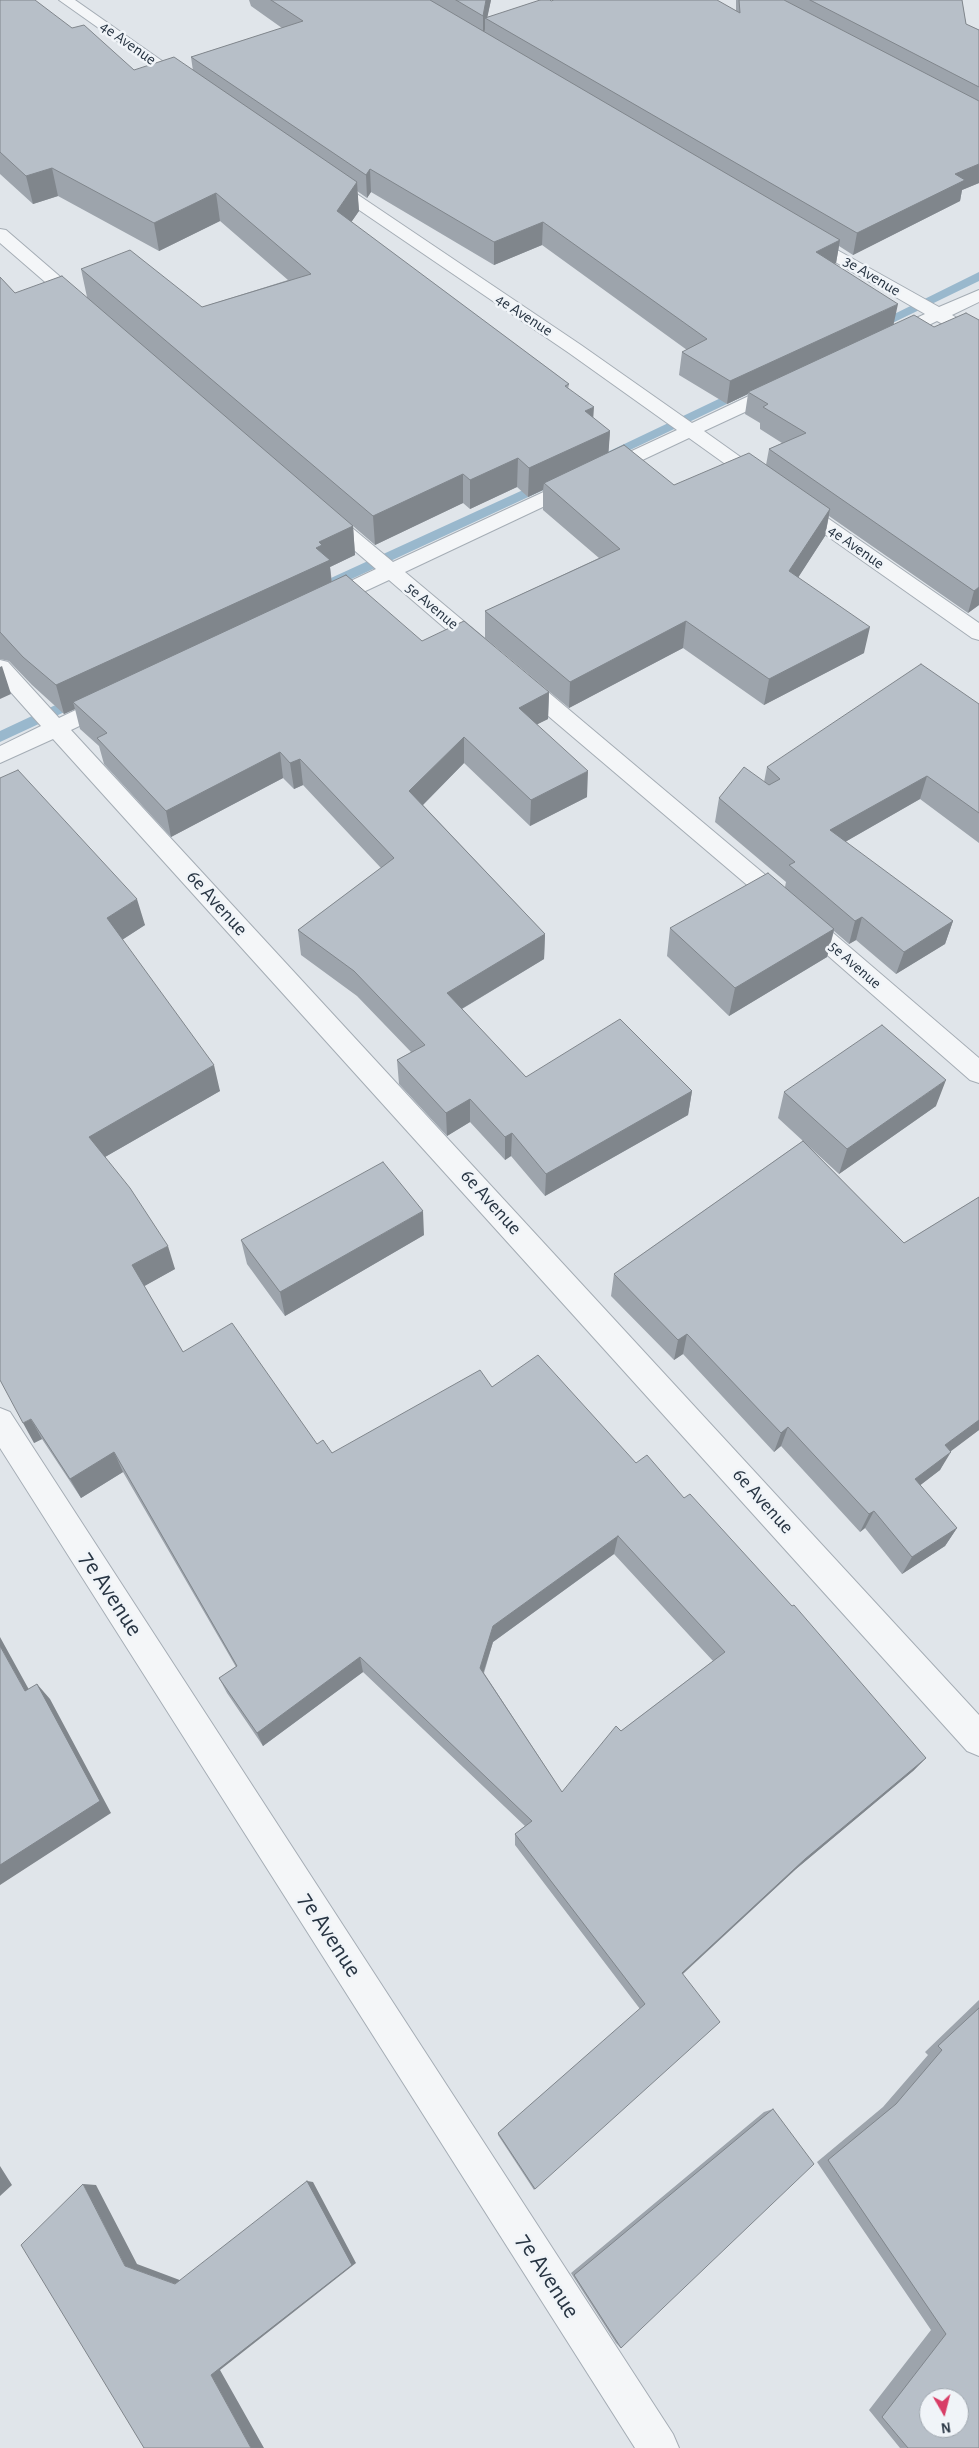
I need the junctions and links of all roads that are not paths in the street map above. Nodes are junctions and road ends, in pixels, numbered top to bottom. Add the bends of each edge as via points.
1 (66, 0) edge
2 (202, 94) edge
3 (313, 172) edge
4 (788, 226) edge
5 (0, 234) edge
6 (979, 295) edge
7 (928, 307) junction
8 (90, 312) edge
9 (979, 338) edge
10 (868, 347) edge
11 (797, 380) edge
12 (682, 425) junction
13 (314, 505) edge
14 (383, 565) junction
15 (309, 608) edge
16 (979, 633) edge
17 (0, 667) edge
18 (129, 694) edge
19 (49, 720) junction
20 (0, 755) edge
21 (979, 1073) edge
22 (0, 1422) edge
23 (979, 1739) edge
24 (659, 2448) edge

1 - 2 street, 4e Avenue
3 - 12 street, 4e Avenue
4 - 7 street, 3e Avenue
5 - 8 street
6 - 7 street
7 - 9 street, 3e Avenue
7 - 10 street
11 - 12 street
12 - 14 street
12 - 16 street, 4e Avenue
13 - 14 street, 5e Avenue
14 - 15 street
14 - 21 street, 5e Avenue
17 - 19 street, 6e Avenue
18 - 19 street
19 - 20 street
19 - 23 street, 6e Avenue
22 - 24 street, 7e Avenue

